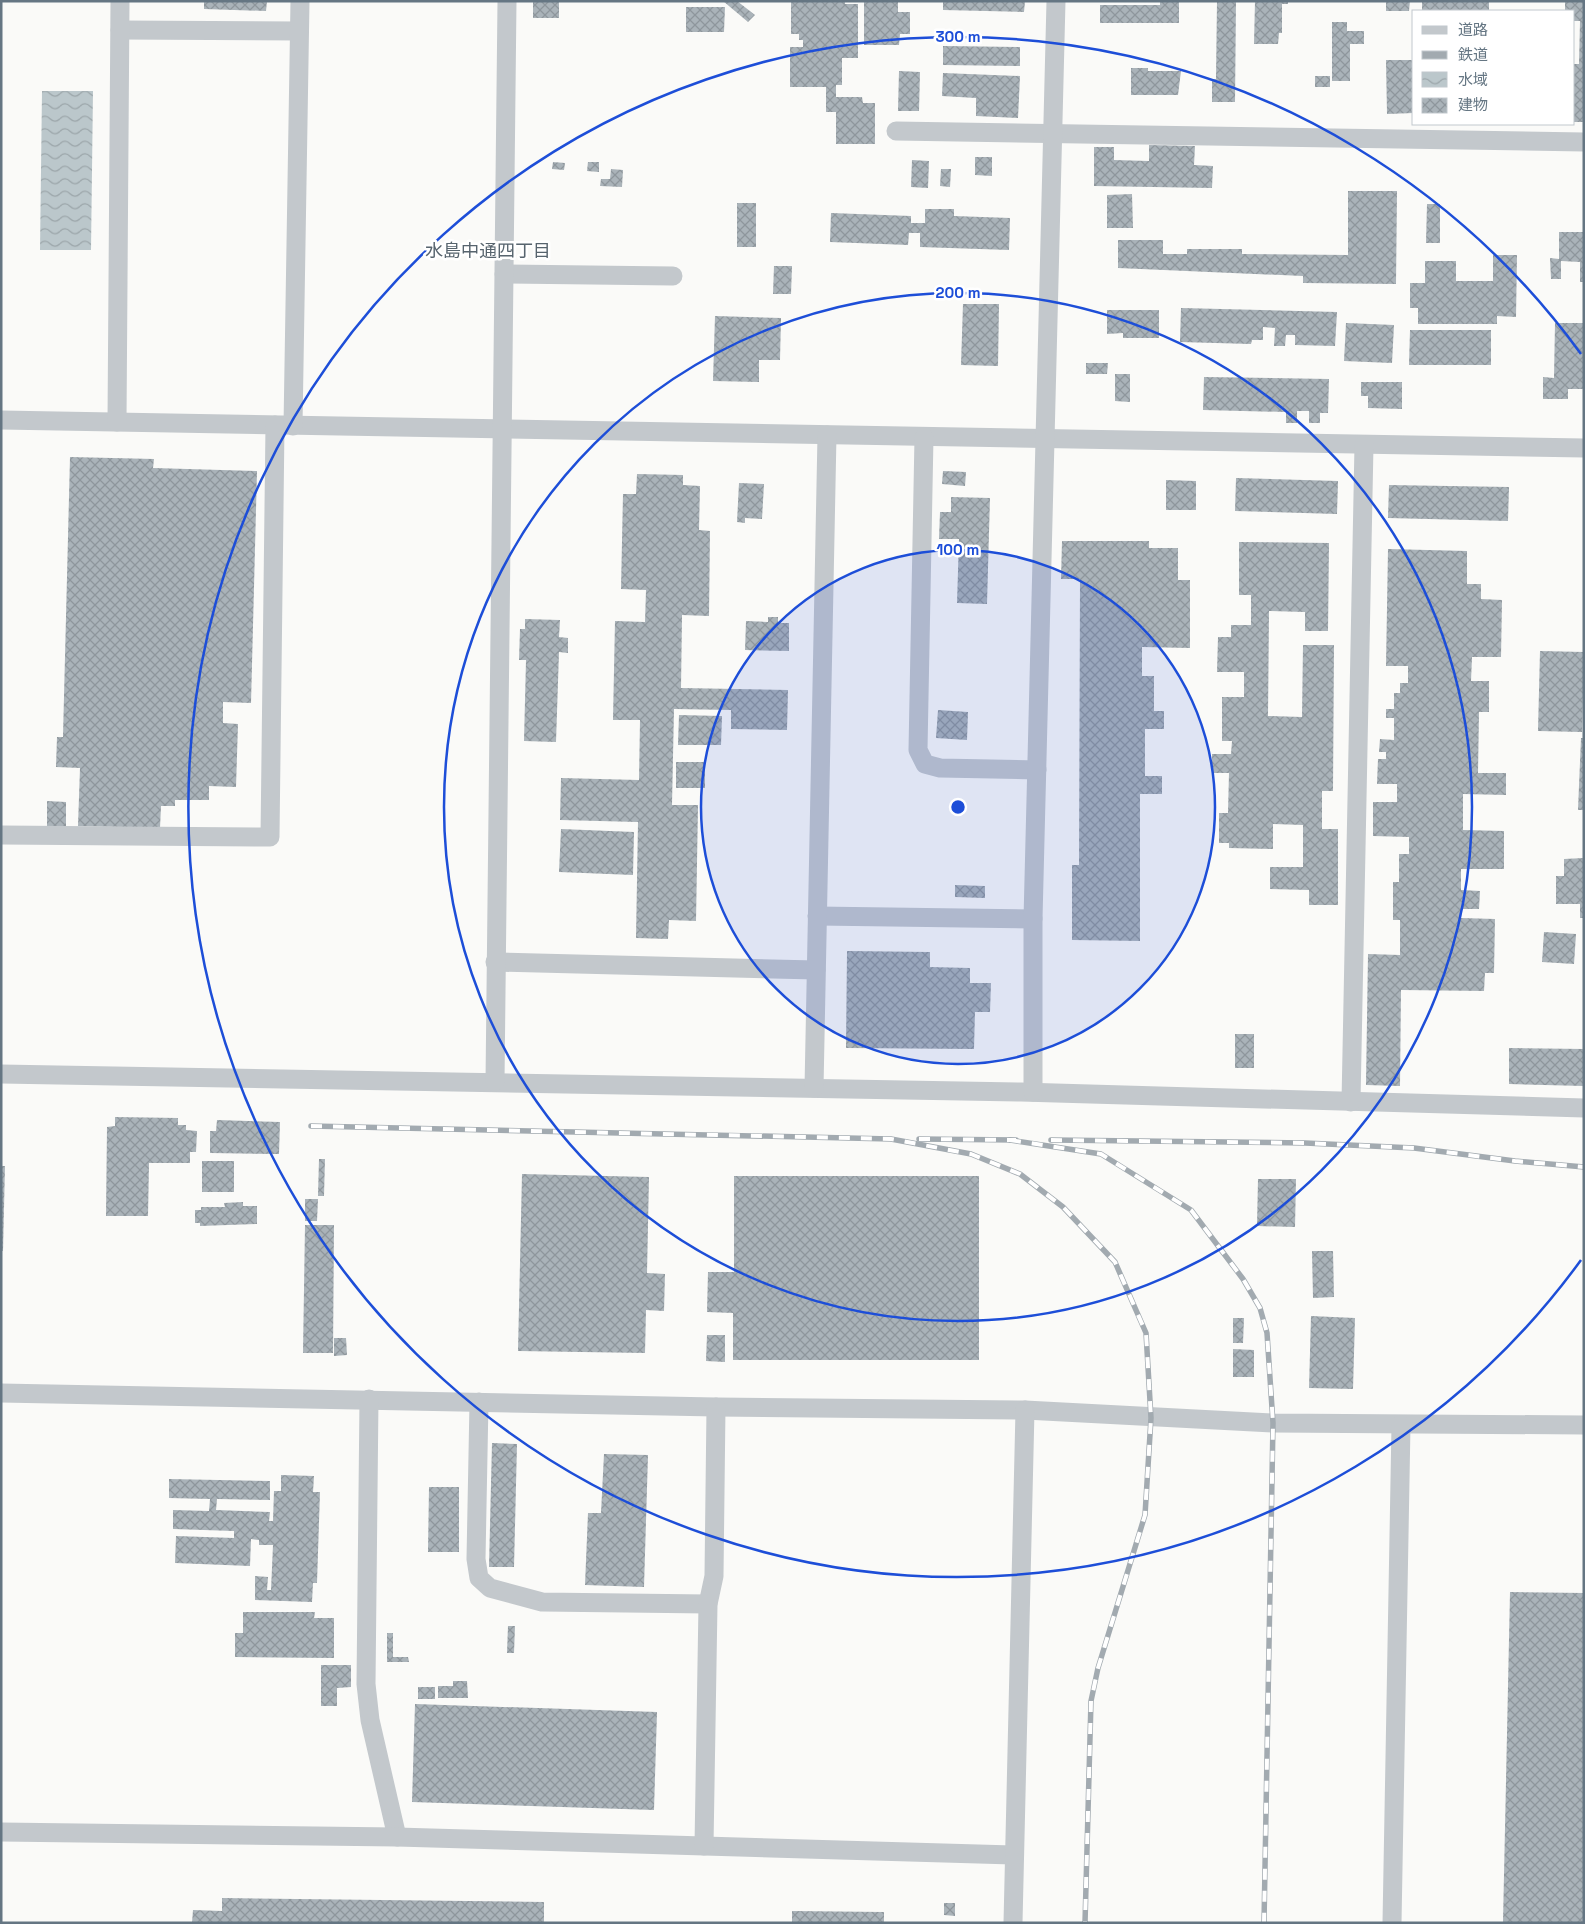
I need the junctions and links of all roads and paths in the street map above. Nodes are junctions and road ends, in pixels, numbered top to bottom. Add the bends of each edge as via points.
1 (120, 1) edge
2 (300, 1) edge
3 (507, 1) edge
4 (1056, 1) edge
5 (120, 30) junction
6 (299, 31) junction
7 (896, 131) dead end
8 (1052, 135) junction
9 (1584, 142) edge
10 (504, 274) junction
11 (673, 276) dead end
12 (1, 420) edge
13 (117, 422) junction
14 (284, 425) junction
15 (502, 429) junction
16 (826, 435) junction
17 (924, 437) junction
18 (1044, 439) junction
19 (1364, 445) junction
20 (1584, 448) edge
21 (1037, 770) junction
22 (1, 834) edge
23 (817, 916) junction
24 (1033, 919) junction
25 (495, 962) junction
26 (816, 970) junction
27 (1, 1074) edge
28 (495, 1082) junction
29 (814, 1088) junction
30 (1033, 1092) junction
31 (1351, 1102) junction
32 (1584, 1108) edge
33 (1, 1393) edge
34 (369, 1399) junction
35 (479, 1402) junction
36 (716, 1407) junction
37 (1025, 1410) junction
38 (1401, 1425) junction
39 (1584, 1425) edge
40 (708, 1604) junction
41 (1, 1832) edge
42 (397, 1837) junction
43 (704, 1846) junction
44 (1013, 1854) junction
45 (1013, 1923) edge
46 (1392, 1923) edge

1 - 5 lane
2 - 6 lane
3 - 10 lane
4 - 8 lane
5 - 6 lane
5 - 13 lane
6 - 14 lane
7 - 8 lane
8 - 9 lane
8 - 18 lane
10 - 11 lane
10 - 15 lane
12 - 13 lane
13 - 14 lane
14 - 15 lane
14 - 22 lane via 270,837
15 - 16 lane
15 - 25 lane
16 - 17 lane
16 - 23 lane
17 - 18 lane
17 - 21 lane via 918,750 925,764 940,768
18 - 19 lane
18 - 21 lane
19 - 20 lane
19 - 31 lane
21 - 24 lane
23 - 24 lane
23 - 26 lane
24 - 30 lane
25 - 26 lane
25 - 28 lane
26 - 29 lane
27 - 28 lane
28 - 29 lane
29 - 30 lane
30 - 31 lane
31 - 32 lane
33 - 34 lane
34 - 35 lane
34 - 42 lane via 366,1684 370,1720
35 - 36 lane
35 - 40 lane via 476,1559 479,1578 490,1588 542,1602
36 - 37 lane
36 - 40 lane via 714,1576
37 - 38 lane via 1254,1422
37 - 44 lane
38 - 39 lane
38 - 46 lane
40 - 43 lane
41 - 42 lane
42 - 43 lane
43 - 44 lane
44 - 45 lane

